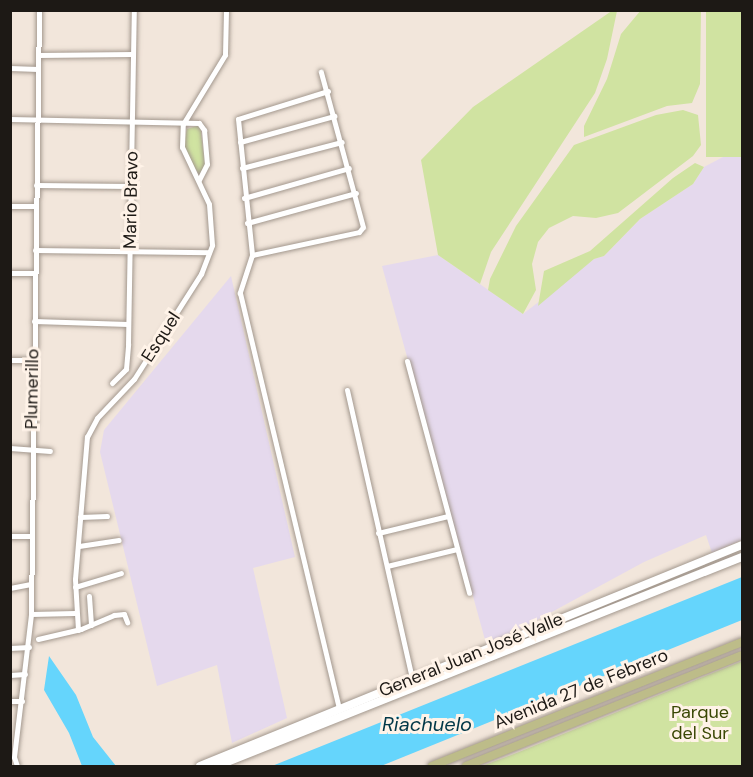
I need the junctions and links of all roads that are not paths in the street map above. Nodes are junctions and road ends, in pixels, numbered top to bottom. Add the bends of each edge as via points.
1 (39, 10) edge
2 (134, 10) edge
3 (226, 10) edge
4 (133, 54) junction
5 (38, 55) junction
6 (10, 68) edge
7 (38, 69) junction
8 (321, 72) dead end
9 (328, 91) junction
10 (334, 116) junction
11 (10, 119) edge
12 (36, 119) junction
13 (132, 122) junction
14 (183, 124) junction
15 (240, 142) junction
16 (342, 142) junction
17 (242, 168) junction
18 (349, 168) junction
19 (199, 180) junction
20 (36, 185) junction
21 (131, 186) junction
22 (356, 194) junction
23 (244, 198) junction
24 (10, 206) edge
25 (36, 206) junction
26 (247, 223) junction
27 (35, 250) junction
28 (130, 250) junction
29 (209, 252) junction
30 (252, 255) junction
31 (10, 273) edge
32 (35, 273) junction
33 (34, 321) junction
34 (128, 324) junction
35 (10, 360) edge
36 (33, 360) junction
37 (407, 361) dead end
38 (112, 383) dead end
39 (347, 390) dead end
40 (10, 448) edge
41 (31, 448) junction
42 (50, 451) dead end
43 (107, 516) dead end
44 (448, 516) junction
45 (80, 517) junction
46 (378, 532) junction
47 (10, 536) edge
48 (31, 536) junction
49 (119, 540) dead end
50 (742, 545) edge
51 (79, 546) junction
52 (457, 549) junction
53 (742, 557) edge
54 (387, 566) junction
55 (121, 573) dead end
56 (31, 584) junction
57 (75, 587) junction
58 (10, 588) edge
59 (469, 593) dead end
60 (89, 596) dead end
61 (75, 613) junction
62 (31, 614) junction
63 (127, 622) dead end
64 (91, 625) junction
65 (78, 630) junction
66 (38, 639) dead end
67 (742, 642) edge
68 (29, 647) junction
69 (10, 648) edge
70 (742, 655) edge
71 (25, 674) junction
72 (10, 675) edge
73 (412, 679) junction
74 (10, 701) edge
75 (22, 701) junction
76 (339, 708) junction
77 (18, 728) junction
78 (10, 729) edge
79 (13, 754) edge
80 (17, 766) edge
81 (200, 766) edge
82 (217, 766) edge
83 (432, 766) edge
84 (466, 766) edge

1 - 5 street, Plumerillo
2 - 4 street, Mario Bravo
3 - 14 street via 226,50
4 - 5 street
4 - 13 street, Mario Bravo
5 - 7 street, Plumerillo
6 - 7 street
7 - 12 street, Plumerillo
8 - 9 street
9 - 10 street
9 - 15 street via 241,115
10 - 15 street
10 - 16 street
11 - 12 street
12 - 13 street
12 - 20 street, Plumerillo
13 - 14 street
13 - 21 street, Mario Bravo
14 - 19 street, Esquel via 182,150
14 - 19 street via 200,123 204,128 207,170
15 - 17 street
16 - 17 street
16 - 18 street
17 - 23 street
18 - 22 street
18 - 23 street
19 - 29 street, Esquel via 212,215
20 - 21 street
20 - 25 street, Plumerillo
21 - 28 street, Mario Bravo
22 - 26 street
22 - 30 street via 363,222 359,232
23 - 26 street
24 - 25 street
25 - 27 street, Plumerillo
26 - 30 street
27 - 28 street
27 - 32 street, Plumerillo
28 - 29 street
28 - 34 street, Mario Bravo
29 - 45 street, Esquel via 201,274 134,379 90,429
30 - 76 street via 241,297
31 - 32 street
32 - 33 street, Plumerillo
33 - 34 street
33 - 36 street, Plumerillo
34 - 38 street, Mario Bravo via 126,369
35 - 36 street
36 - 41 street, Plumerillo
37 - 44 street
39 - 46 street
40 - 41 street
41 - 42 street
41 - 48 street, Plumerillo
43 - 45 street
44 - 46 street
44 - 52 street
45 - 51 street, Esquel
46 - 54 street
47 - 48 street
48 - 56 street, Plumerillo
49 - 51 street
50 - 73 main road, General Juan José Valle
51 - 57 street, Esquel
52 - 54 street
52 - 59 street
53 - 82 main road, General Juan José Valle
54 - 73 street
55 - 57 street
56 - 58 street
56 - 62 street, Plumerillo
57 - 61 street, Esquel
60 - 64 street
61 - 62 street
61 - 65 street, Esquel
62 - 68 street, Plumerillo
63 - 64 street via 124,614
64 - 65 street
65 - 66 street
67 - 83 main road, Avenida 27 de Febrero
68 - 69 street
68 - 71 street, Plumerillo
70 - 84 main road, Avenida 27 de Febrero
71 - 72 street
71 - 75 street, Plumerillo
73 - 76 main road, General Juan José Valle
74 - 75 street
75 - 77 street, Plumerillo
76 - 81 main road, General Juan José Valle
77 - 78 street
77 - 79 street, Plumerillo
79 - 80 street, Plumerillo

